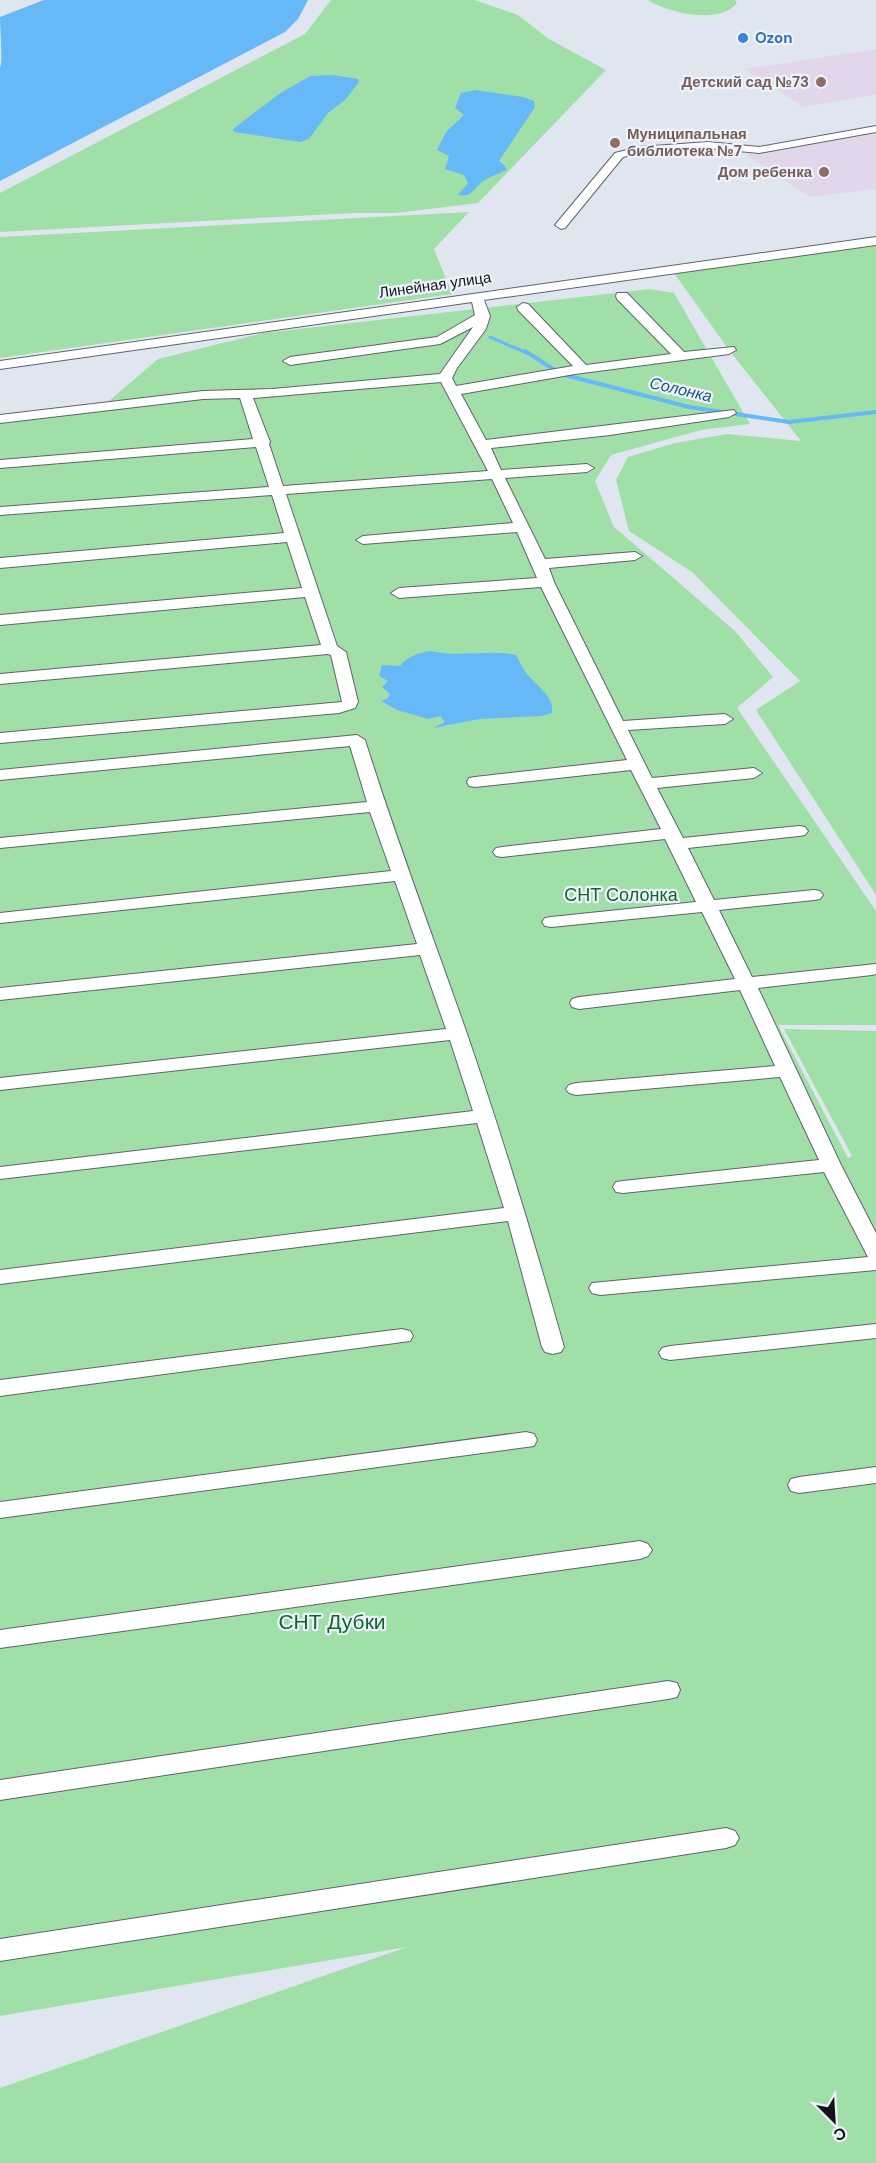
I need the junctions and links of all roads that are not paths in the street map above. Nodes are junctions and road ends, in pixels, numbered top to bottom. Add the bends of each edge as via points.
1 (876, 129) edge
2 (561, 225) dead end
3 (876, 241) edge
4 (476, 296) junction
5 (622, 296) dead end
6 (523, 307) dead end
7 (484, 316) junction
8 (729, 350) dead end
9 (682, 357) junction
10 (290, 361) dead end
11 (0, 365) edge
12 (583, 369) junction
13 (449, 384) junction
14 (245, 394) junction
15 (729, 413) dead end
16 (0, 419) edge
17 (263, 442) junction
18 (482, 445) junction
19 (0, 464) edge
20 (587, 468) dead end
21 (496, 473) junction
22 (278, 490) junction
23 (0, 511) edge
24 (522, 527) junction
25 (292, 537) junction
26 (363, 540) dead end
27 (635, 556) dead end
28 (0, 564) edge
29 (540, 564) junction
30 (546, 582) junction
31 (311, 592) junction
32 (399, 593) dead end
33 (0, 620) edge
34 (330, 649) junction
35 (0, 679) edge
36 (725, 719) dead end
37 (618, 726) junction
38 (0, 738) edge
39 (638, 764) junction
40 (754, 773) dead end
41 (0, 775) edge
42 (475, 782) dead end
43 (648, 784) junction
44 (377, 806) junction
45 (799, 831) dead end
46 (675, 839) junction
47 (0, 843) edge
48 (502, 852) dead end
49 (402, 875) junction
50 (814, 895) dead end
51 (708, 905) junction
52 (0, 918) edge
53 (551, 922) dead end
54 (423, 949) dead end
55 (872, 969) dead end
56 (747, 985) junction
57 (0, 994) edge
58 (579, 1004) dead end
59 (458, 1033) junction
60 (788, 1071) junction
61 (0, 1084) edge
62 (576, 1089) dead end
63 (483, 1116) junction
64 (831, 1165) junction
65 (0, 1173) edge
66 (623, 1187) dead end
67 (516, 1213) junction
68 (876, 1253) edge
69 (876, 1263) edge
70 (0, 1277) edge
71 (600, 1288) dead end
72 (876, 1331) edge
73 (402, 1336) dead end
74 (553, 1347) dead end
75 (670, 1353) dead end
76 (0, 1388) edge
77 (526, 1440) dead end
78 (876, 1475) edge
79 (799, 1485) dead end
80 (0, 1510) edge
81 (640, 1550) dead end
82 (0, 1639) edge
83 (668, 1690) dead end
84 (0, 1790) edge
85 (726, 1838) dead end
86 (0, 1950) edge

1 - 2 street via 759,150 708,145 619,155
3 - 4 street, Линейная улица
4 - 7 street via 483,305
4 - 11 street, Линейная улица
5 - 9 street
6 - 12 street
7 - 10 street via 440,340
7 - 13 street via 479,330 449,368
8 - 9 street
9 - 12 street
12 - 13 street
13 - 14 street
13 - 18 street
14 - 16 street
14 - 17 street
15 - 18 street
17 - 19 street
17 - 22 street
18 - 21 street
20 - 21 street
21 - 22 street
21 - 24 street
22 - 23 street
22 - 25 street
24 - 26 street
24 - 29 street
25 - 28 street
25 - 31 street
27 - 29 street
29 - 30 street
30 - 32 street
30 - 37 street
31 - 33 street
31 - 34 street
34 - 35 street
34 - 38 street via 338,652 350,702 339,708
36 - 37 street
37 - 39 street
39 - 42 street
39 - 43 street
40 - 43 street
41 - 44 street via 357,740
43 - 46 street
44 - 47 street
44 - 49 street
45 - 46 street
46 - 48 street
46 - 51 street
49 - 52 street
49 - 59 street
50 - 51 street
51 - 53 street
51 - 56 street
54 - 57 street
55 - 56 street
56 - 58 street
56 - 60 street
59 - 61 street
59 - 63 street
60 - 62 street
60 - 64 street
63 - 65 street
63 - 67 street
64 - 66 street
64 - 68 street
67 - 70 street
67 - 74 street
69 - 71 street
72 - 75 street
73 - 76 street
77 - 80 street
78 - 79 street
81 - 82 street
83 - 84 street
85 - 86 street

